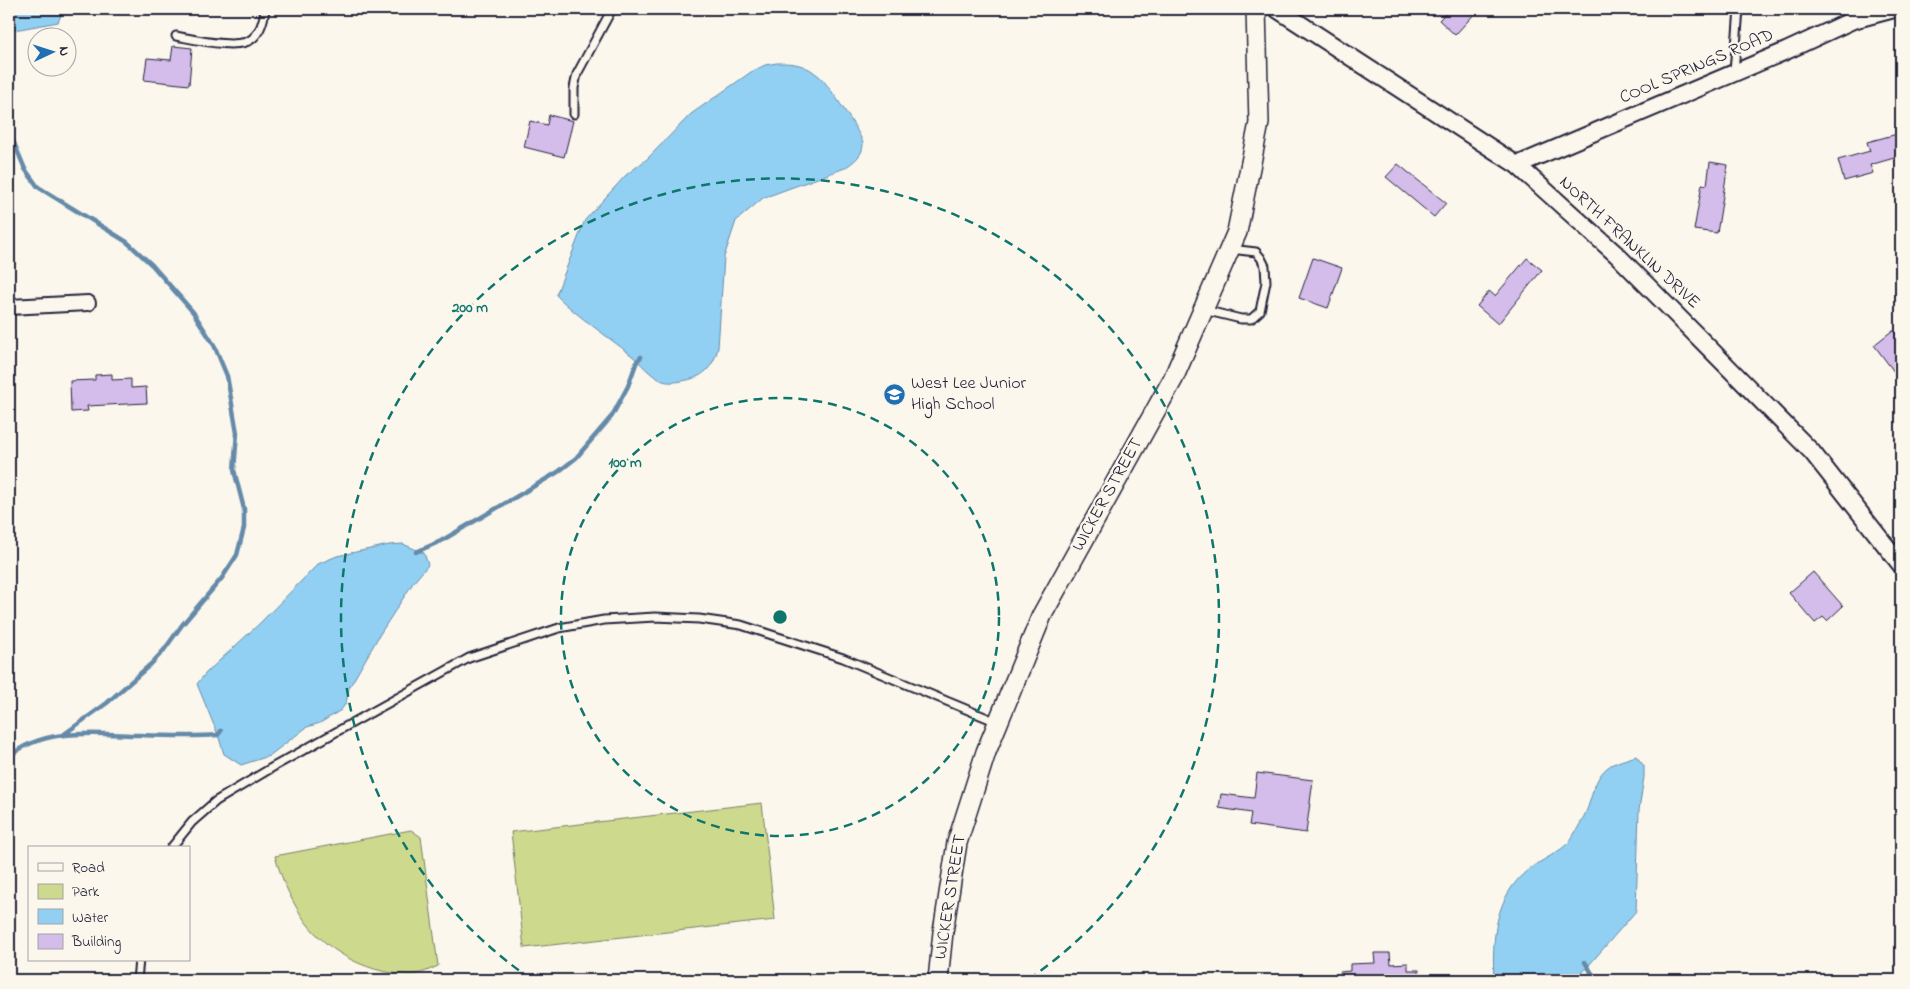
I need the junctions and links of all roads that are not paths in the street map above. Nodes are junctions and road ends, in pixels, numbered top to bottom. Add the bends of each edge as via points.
1 (265, 9) edge
2 (612, 9) edge
3 (1256, 9) edge
4 (1277, 9) edge
5 (1739, 9) edge
6 (1894, 9) edge
7 (176, 36) dead end
8 (1734, 72) junction
9 (574, 114) dead end
10 (1517, 165) junction
11 (1230, 249) junction
12 (88, 303) dead end
13 (9, 307) edge
14 (1203, 310) junction
15 (1901, 565) edge
16 (998, 722) junction
17 (173, 846) edge
18 (139, 962) edge
19 (137, 980) edge
20 (938, 980) edge

1 - 7 lane via 253,38 243,43
2 - 9 lane via 577,74
3 - 11 main road, WICKER STREET via 1259,123 1237,232
4 - 10 street, NORTH FRANKLIN DRIVE
5 - 8 lane
6 - 8 street, COOL SPRINGS ROAD via 1853,20
8 - 10 street, COOL SPRINGS ROAD
10 - 15 street, NORTH FRANKLIN DRIVE via 1617,255 1812,452
11 - 14 main road, WICKER STREET
11 - 14 lane via 1256,252 1262,258 1266,282 1260,311 1251,320
12 - 13 street
14 - 16 main road, WICKER STREET via 1173,379 1042,615
16 - 17 lane via 843,658 740,624 655,616 604,620 559,628 469,658 216,801 192,822
16 - 20 main road, WICKER STREET via 957,843
18 - 19 lane

